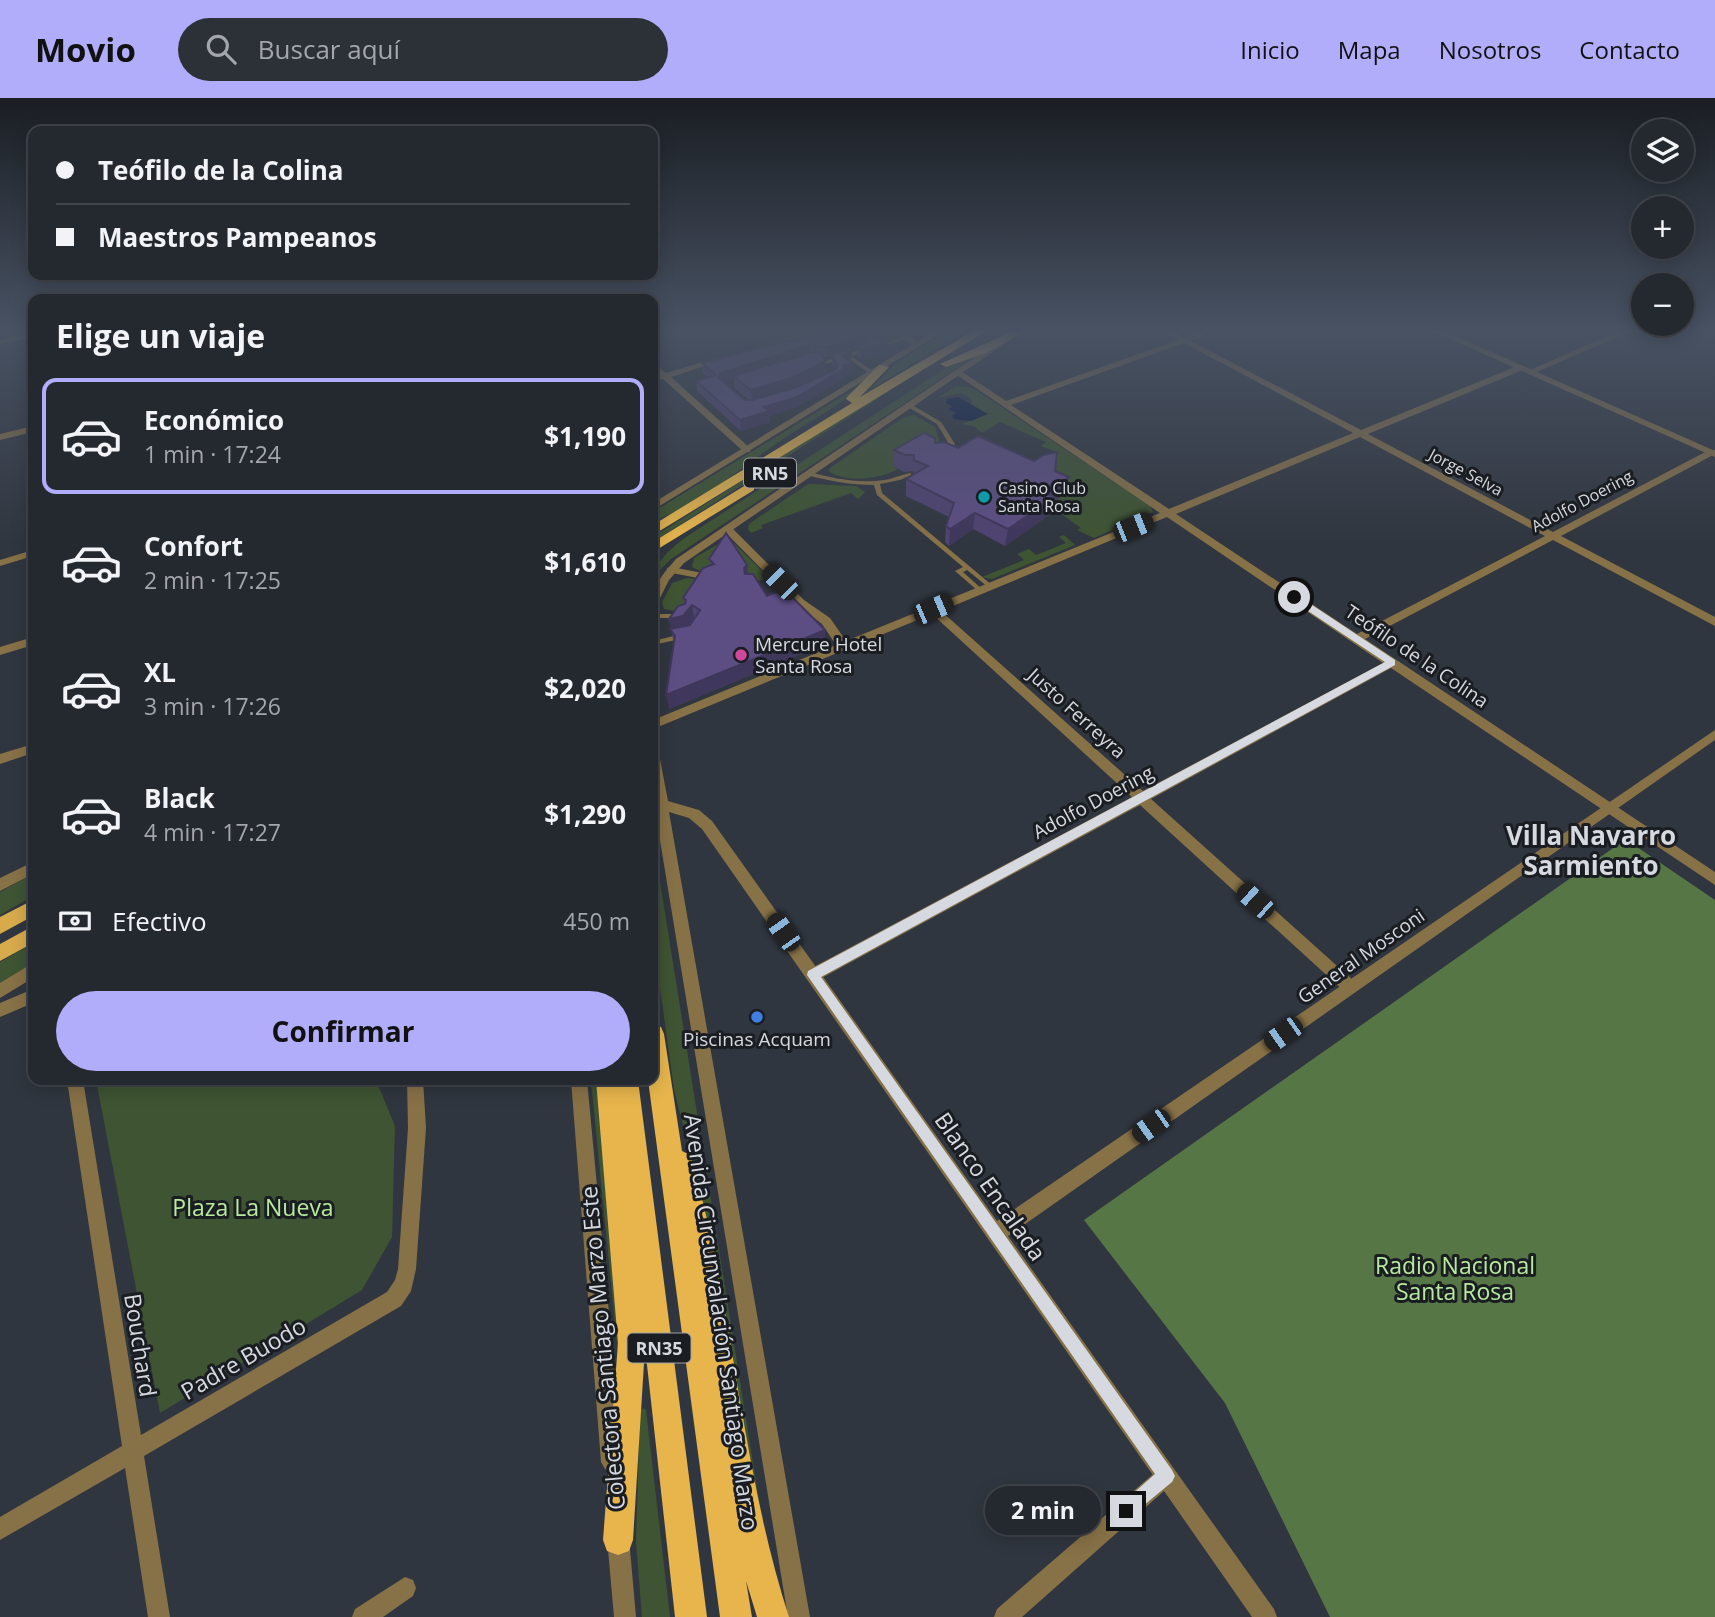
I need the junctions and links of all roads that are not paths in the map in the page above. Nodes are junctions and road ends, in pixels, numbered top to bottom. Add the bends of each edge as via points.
1 (692, 401) edge
2 (827, 401) edge
3 (848, 401) edge
4 (863, 401) edge
5 (883, 401) edge
6 (917, 401) edge
7 (1000, 401) edge
8 (1014, 401) edge
9 (1298, 401) edge
10 (1445, 401) edge
11 (1594, 401) edge
12 (1005, 404) junction
13 (910, 406) junction
14 (28, 430) edge
15 (1360, 434) junction
16 (0, 437) edge
17 (747, 450) junction
18 (1713, 453) edge
19 (938, 456) edge
20 (748, 472) junction
21 (809, 474) junction
22 (909, 474) edge
23 (877, 483) junction
24 (658, 504) edge
25 (1168, 513) junction
26 (702, 517) junction
27 (658, 525) edge
28 (727, 529) junction
29 (1553, 536) junction
30 (658, 545) edge
31 (28, 554) edge
32 (658, 556) edge
33 (0, 562) edge
34 (968, 568) junction
35 (671, 570) junction
36 (708, 577) edge
37 (780, 582) junction
38 (765, 584) dead end
39 (985, 588) junction
40 (658, 593) edge
41 (933, 609) junction
42 (683, 615) edge
43 (658, 616) edge
44 (1715, 622) edge
45 (691, 633) edge
46 (1357, 639) junction
47 (658, 642) edge
48 (28, 643) edge
49 (843, 646) junction
50 (0, 651) edge
51 (1392, 663) junction
52 (658, 722) edge
53 (1715, 734) edge
54 (28, 750) edge
55 (0, 759) edge
56 (658, 785) edge
57 (1141, 798) junction
58 (661, 804) junction
59 (1609, 808) junction
60 (28, 871) edge
61 (1715, 878) edge
62 (0, 885) edge
63 (28, 910) edge
64 (0, 926) edge
65 (28, 937) edge
66 (0, 953) edge
67 (28, 973) edge
68 (813, 975) junction
69 (1350, 987) junction
70 (0, 991) edge
71 (28, 998) edge
72 (0, 1010) edge
73 (658, 1069) edge
74 (76, 1085) edge
75 (415, 1085) edge
76 (579, 1085) edge
77 (607, 1085) edge
78 (628, 1085) edge
79 (662, 1097) junction
80 (996, 1234) junction
81 (133, 1452) junction
82 (1166, 1476) junction
83 (0, 1529) edge
84 (618, 1540) junction
85 (405, 1588) dead end
86 (159, 1617) edge
87 (363, 1617) edge
88 (625, 1617) edge
89 (691, 1617) edge
90 (736, 1617) edge
91 (774, 1617) edge
92 (799, 1617) edge
93 (1005, 1617) edge
94 (1266, 1617) edge

1 - 17 street
2 - 17 street
3 - 20 highway via 789,438
4 - 20 highway, RN5
5 - 26 highway, RN5
6 - 13 street
7 - 12 street, Teófilo de la Colina
8 - 12 street
9 - 15 street, Jorge Selva
10 - 15 street
11 - 18 street
12 - 25 street, Teófilo de la Colina
13 - 19 lane via 939,423 952,441
13 - 21 street
14 - 16 street
15 - 25 street
15 - 29 street, Jorge Selva
17 - 24 street
18 - 29 street, Adolfo Doering
20 - 27 highway, RN5
21 - 23 lane
21 - 28 street
22 - 23 lane
23 - 34 lane via 879,494
25 - 39 street
25 - 46 street, Teófilo de la Colina
26 - 30 highway, RN5
26 - 32 highway
28 - 35 street
28 - 37 street
29 - 44 street, Jorge Selva
29 - 46 street, Adolfo Doering
31 - 33 street
34 - 39 lane
34 - 39 lane via 958,571
35 - 36 street
35 - 40 street
37 - 38 street
37 - 49 street via 816,624
39 - 41 street
41 - 49 street
41 - 57 street, Justo Ferreyra
42 - 43 lane
45 - 47 lane
46 - 51 street, Teófilo de la Colina
48 - 50 street
49 - 52 street
51 - 57 street, Adolfo Doering
51 - 59 street, Teófilo de la Colina
53 - 59 street, General Mosconi
54 - 55 street
56 - 58 street
57 - 68 street, Adolfo Doering
57 - 69 street, Justo Ferreyra
58 - 68 street, Blanco Encalada via 694,814 707,825
58 - 92 street
59 - 61 street, Teófilo de la Colina
59 - 69 street, General Mosconi
60 - 62 street
63 - 64 main road
65 - 66 main road
67 - 70 street
68 - 80 street, Blanco Encalada
69 - 80 street, General Mosconi
71 - 72 street
73 - 79 highway, Avenida Circunvalación Santiago Marzo / RN35
74 - 81 street, Bouchard
75 - 81 street, Padre Buodo via 417,1128 407,1269 400,1292 381,1309
76 - 84 street, Colectora Santiago Marzo Este
77 - 84 highway via 632,1343
78 - 89 highway, RN35
79 - 90 highway, Avenida Circunvalación Santiago Marzo / RN35
79 - 91 highway via 694,1209 746,1521
80 - 82 street, Blanco Encalada
81 - 83 street, Padre Buodo
81 - 86 street, Bouchard
82 - 93 street
82 - 94 street, Blanco Encalada
84 - 88 street, Colectora Santiago Marzo Este
85 - 87 street

